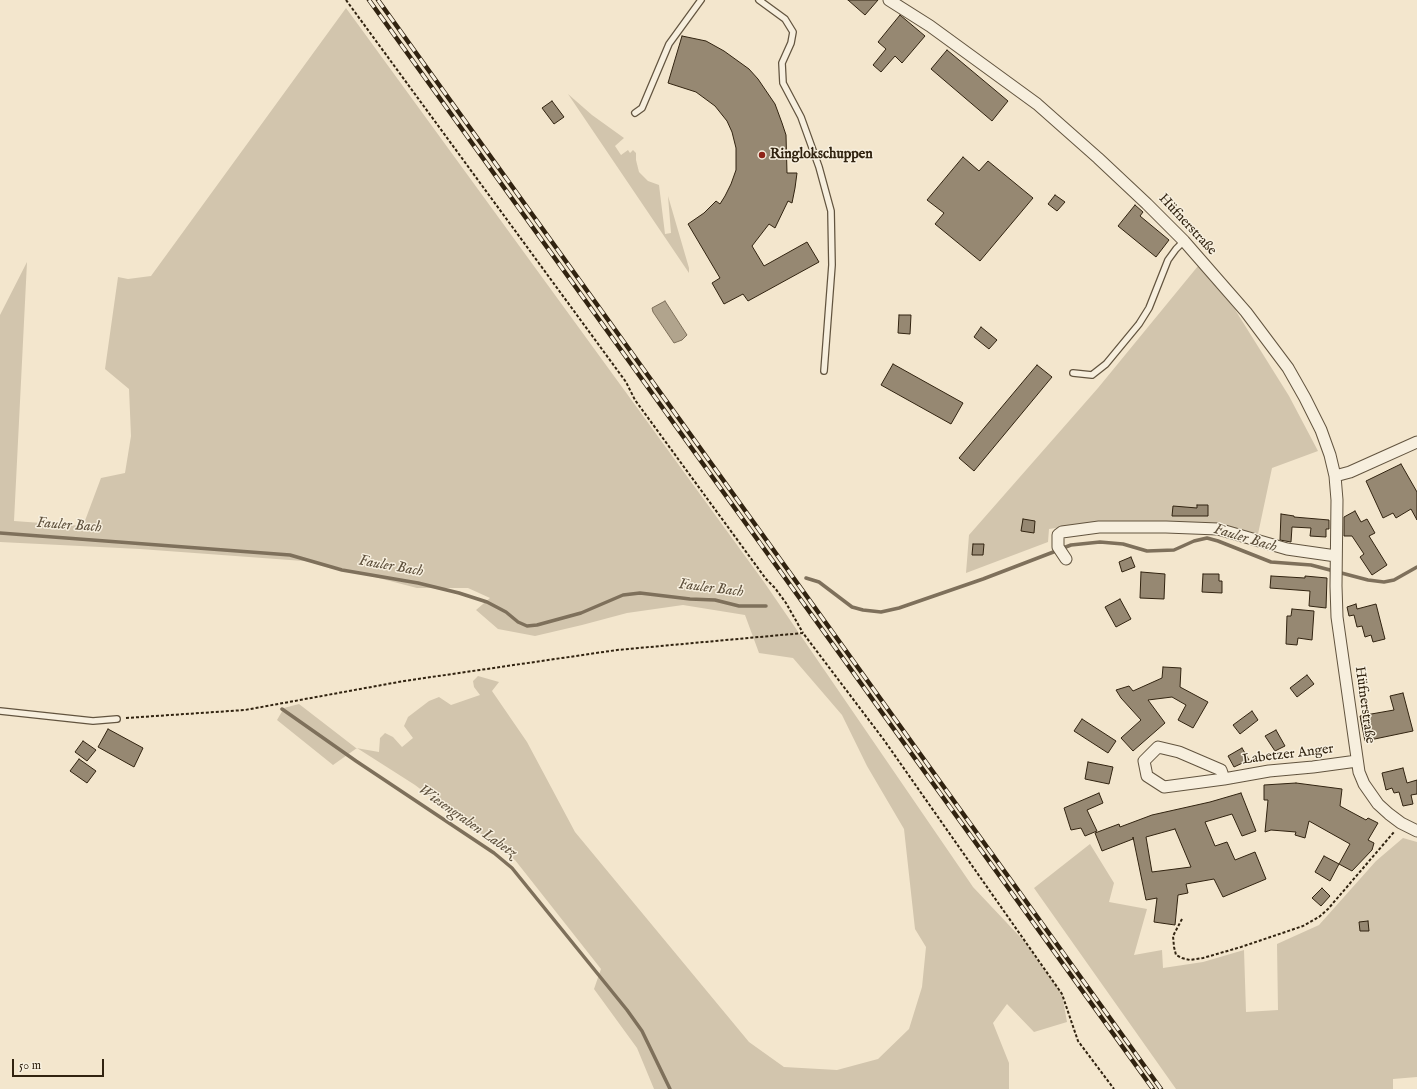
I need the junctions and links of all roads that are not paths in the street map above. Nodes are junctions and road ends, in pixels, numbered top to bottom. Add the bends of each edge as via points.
1 (701, 0) edge
2 (759, 0) edge
3 (889, 0) edge
4 (635, 114) dead end
5 (1184, 241) junction
6 (824, 371) dead end
7 (1073, 373) dead end
8 (1417, 442) edge
9 (1335, 476) junction
10 (1066, 559) dead end
11 (1336, 560) junction
12 (0, 711) edge
13 (117, 719) road end
14 (1357, 761) junction
15 (1224, 779) junction
16 (1417, 831) edge

1 - 4 lane via 669,44 642,108
2 - 6 lane via 785,19 793,32 782,63 783,83 801,117 831,211 832,265
3 - 5 street, Hüfnerstraße via 953,42 1036,104 1082,143
5 - 7 lane via 1168,260 1149,308 1135,330 1106,364 1092,375
5 - 9 street, Hüfnerstraße via 1246,312 1288,368 1327,445
8 - 9 street via 1350,472
9 - 11 street, Hüfnerstraße
10 - 11 street via 1058,547 1058,535 1062,532 1099,527 1166,527 1218,529 1286,549
11 - 14 street, Hüfnerstraße via 1339,635
12 - 13 lane via 93,721
14 - 15 street, Labetzer Anger
14 - 16 street, Hüfnerstraße via 1370,794 1389,814
15 - 15 street, Labetzer Anger via 1164,786 1147,776 1144,761 1158,747 1172,750 1221,770

